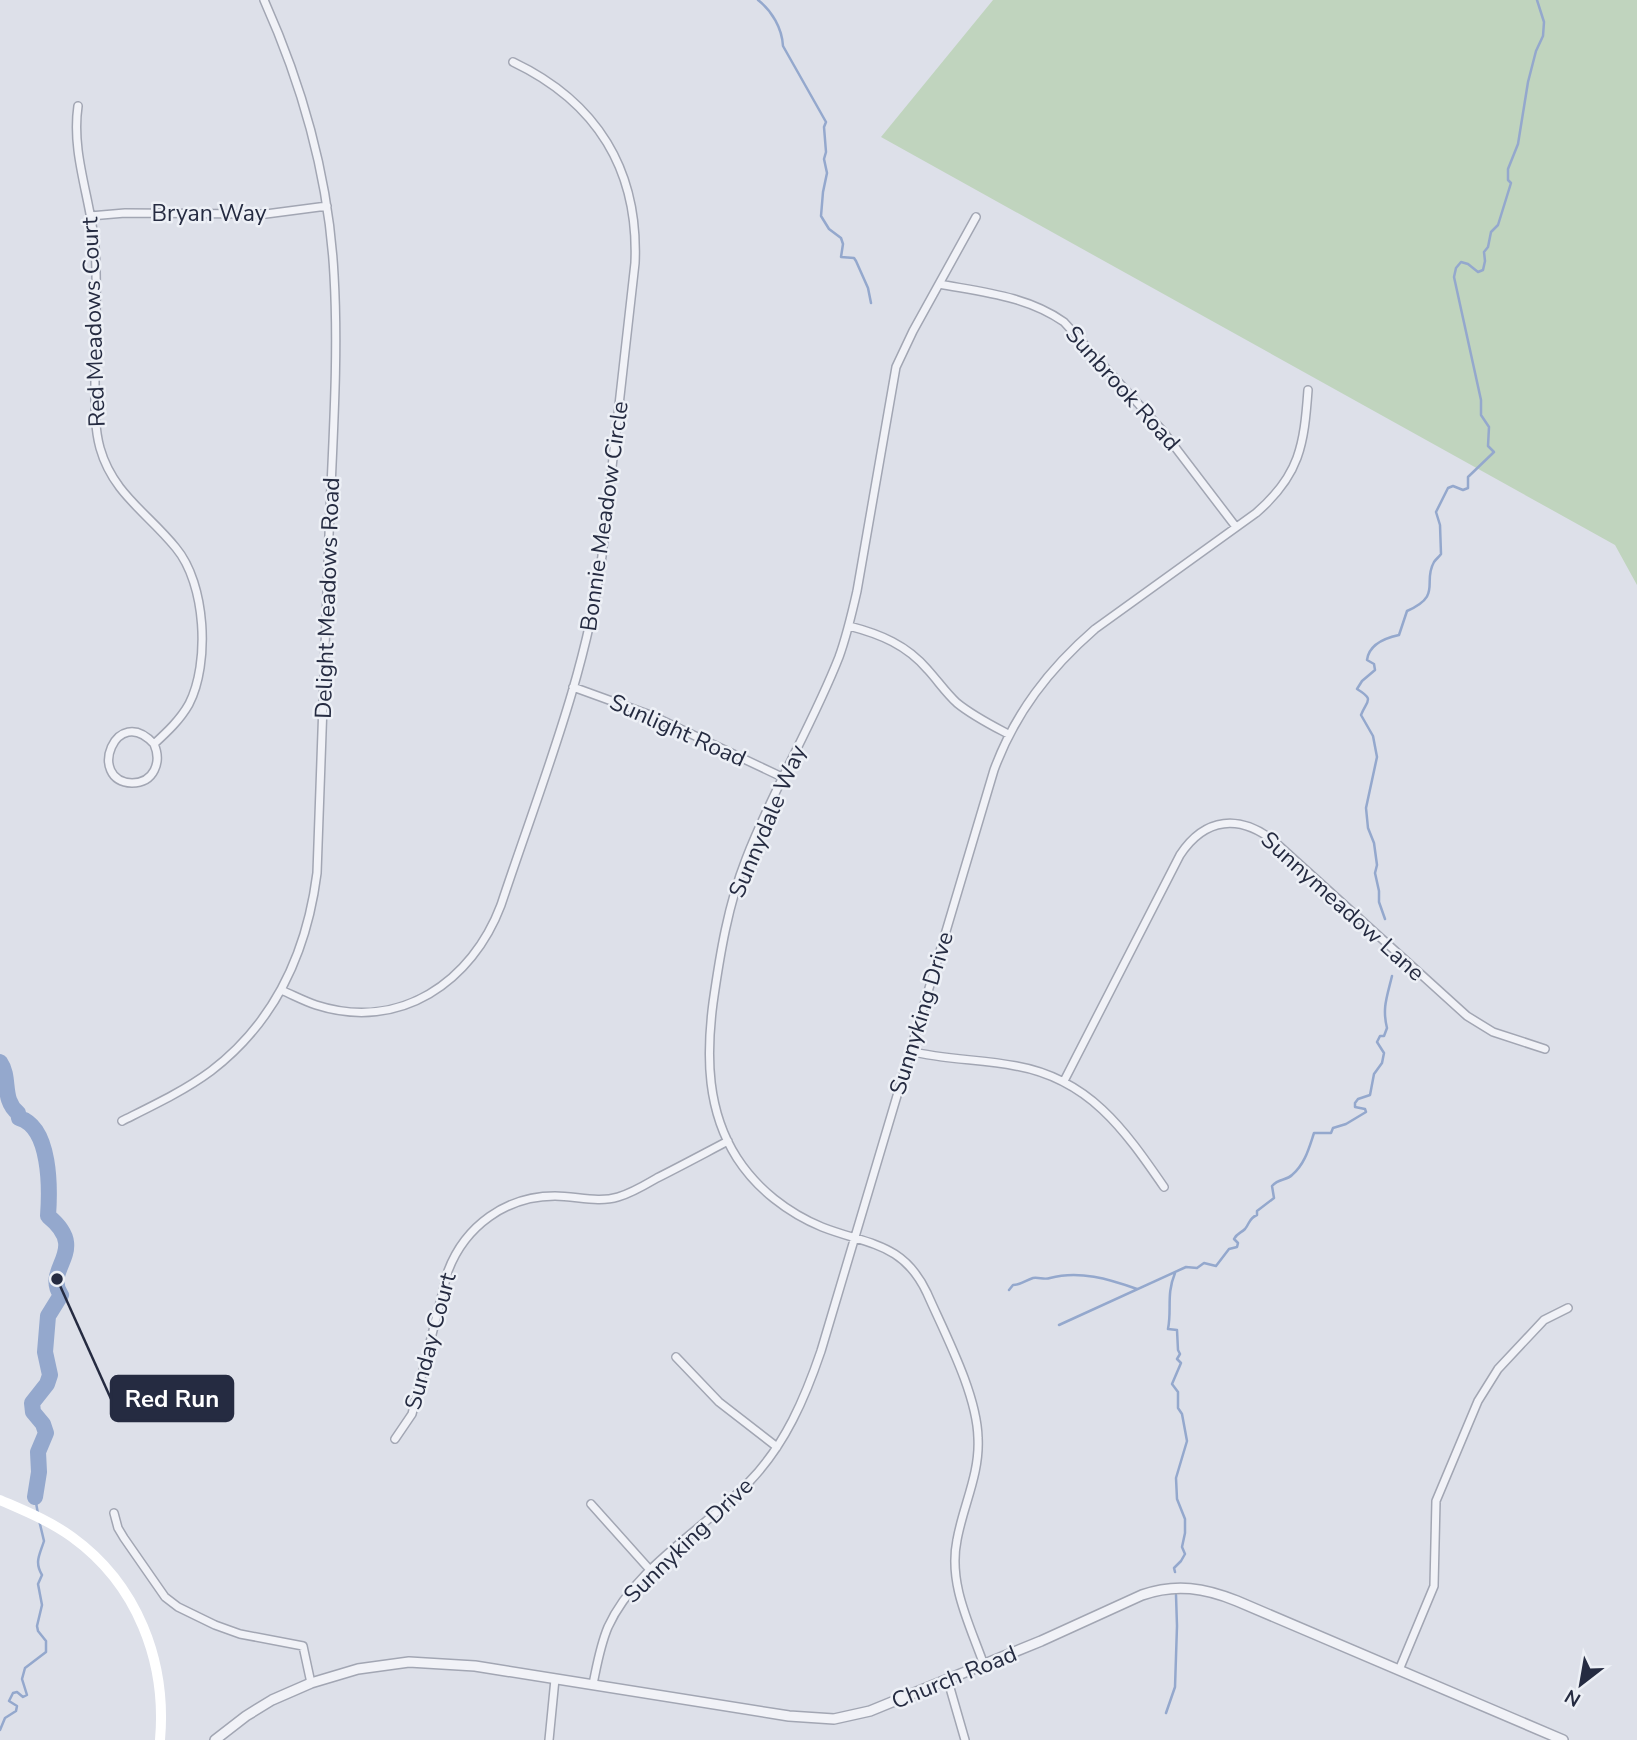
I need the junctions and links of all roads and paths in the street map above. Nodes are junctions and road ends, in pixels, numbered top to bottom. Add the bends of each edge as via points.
1 (264, 0) edge
2 (513, 62) dead end
3 (78, 106) dead end
4 (327, 206) junction
5 (90, 216) junction
6 (976, 217) dead end
7 (939, 284) junction
8 (1308, 390) dead end
9 (1236, 527) junction
10 (849, 626) junction
11 (573, 687) junction
12 (1008, 734) junction
13 (155, 744) junction
14 (782, 777) junction
15 (281, 990) junction
16 (1545, 1049) dead end
17 (910, 1051) junction
18 (1064, 1081) junction
19 (122, 1121) dead end
20 (728, 1141) junction
21 (1164, 1187) dead end
22 (854, 1236) junction
23 (1568, 1307) dead end
24 (676, 1357) dead end
25 (395, 1439) dead end
26 (777, 1447) junction
27 (0, 1500) edge
28 (591, 1504) dead end
29 (114, 1513) dead end
30 (651, 1571) junction
31 (985, 1665) junction
32 (1399, 1670) junction
33 (555, 1679) junction
34 (948, 1681) junction
35 (312, 1683) junction
36 (593, 1685) junction
37 (217, 1739) edge
38 (160, 1740) edge
39 (549, 1740) edge
40 (965, 1740) edge
41 (1563, 1740) edge

1 - 4 street, Delight Meadows Road via 303,100
2 - 11 street, Bonnie Meadow Circle via 566,93 602,134 622,172 636,232 598,589
3 - 5 street, Red Meadows Court via 75,141
4 - 5 street, Bryan Way via 267,214
4 - 15 street, Delight Meadows Road via 336,317 317,873 307,930
5 - 13 street, Red Meadows Court via 100,447 121,491 185,561 200,609 200,665 194,694
6 - 7 street, Sunnydale Way
7 - 9 street, Sunbrook Road via 1022,300 1064,322 1162,430
7 - 10 street, Sunnydale Way via 896,367
8 - 9 street, Sunnyking Drive via 1304,436 1292,469 1275,496
9 - 12 street, Sunnyking Drive via 1073,648 1037,689
10 - 12 street via 900,646 927,668 955,701
10 - 14 street, Sunnydale Way
11 - 14 street, Sunlight Road via 642,711
11 - 15 street, Bonnie Meadow Circle via 497,915 463,969 424,997 376,1011 331,1009
12 - 17 street, Sunnyking Drive
13 - 13 street via 158,760 147,779 127,782 112,772 109,748 122,735 139,733
14 - 20 street, Sunnydale Way via 735,891 717,975 709,1038 710,1076
15 - 19 street, Delight Meadows Road via 226,1058 199,1079
16 - 18 street, Sunnymeadow Lane via 1493,1032 1467,1016 1275,842 1249,826 1230,823 1202,831 1180,855
17 - 18 street via 1015,1065
17 - 22 street, Sunnyking Drive
18 - 21 street via 1097,1103 1121,1127
20 - 22 street, Sunnydale Way via 749,1173 776,1200 808,1221
20 - 25 street, Sunday Court via 626,1194 605,1199 556,1196 524,1200 476,1227 451,1263 412,1414
22 - 26 street, Sunnyking Drive via 810,1384
22 - 31 street, Sunnydale Way via 888,1249 918,1276 973,1406 978,1455 957,1540 955,1568 960,1598
23 - 32 street via 1544,1320 1497,1369 1478,1401 1436,1502 1434,1586
24 - 26 street via 719,1402
26 - 30 street, Sunnyking Drive via 740,1491
27 - 38 main road via 73,1538 123,1590 152,1648 160,1688
28 - 30 street
29 - 35 street via 124,1538 171,1603 227,1630 303,1646
30 - 36 street, Sunnyking Drive via 622,1601 608,1627
31 - 32 street, Church Road via 1133,1598 1177,1587 1227,1597
31 - 34 street, Church Road
32 - 41 street, Church Road
33 - 35 street, Church Road via 421,1662 358,1669
33 - 36 street, Church Road
33 - 39 street
34 - 36 street, Church Road via 857,1715 822,1719
34 - 40 street
35 - 37 street, Church Road via 272,1700

